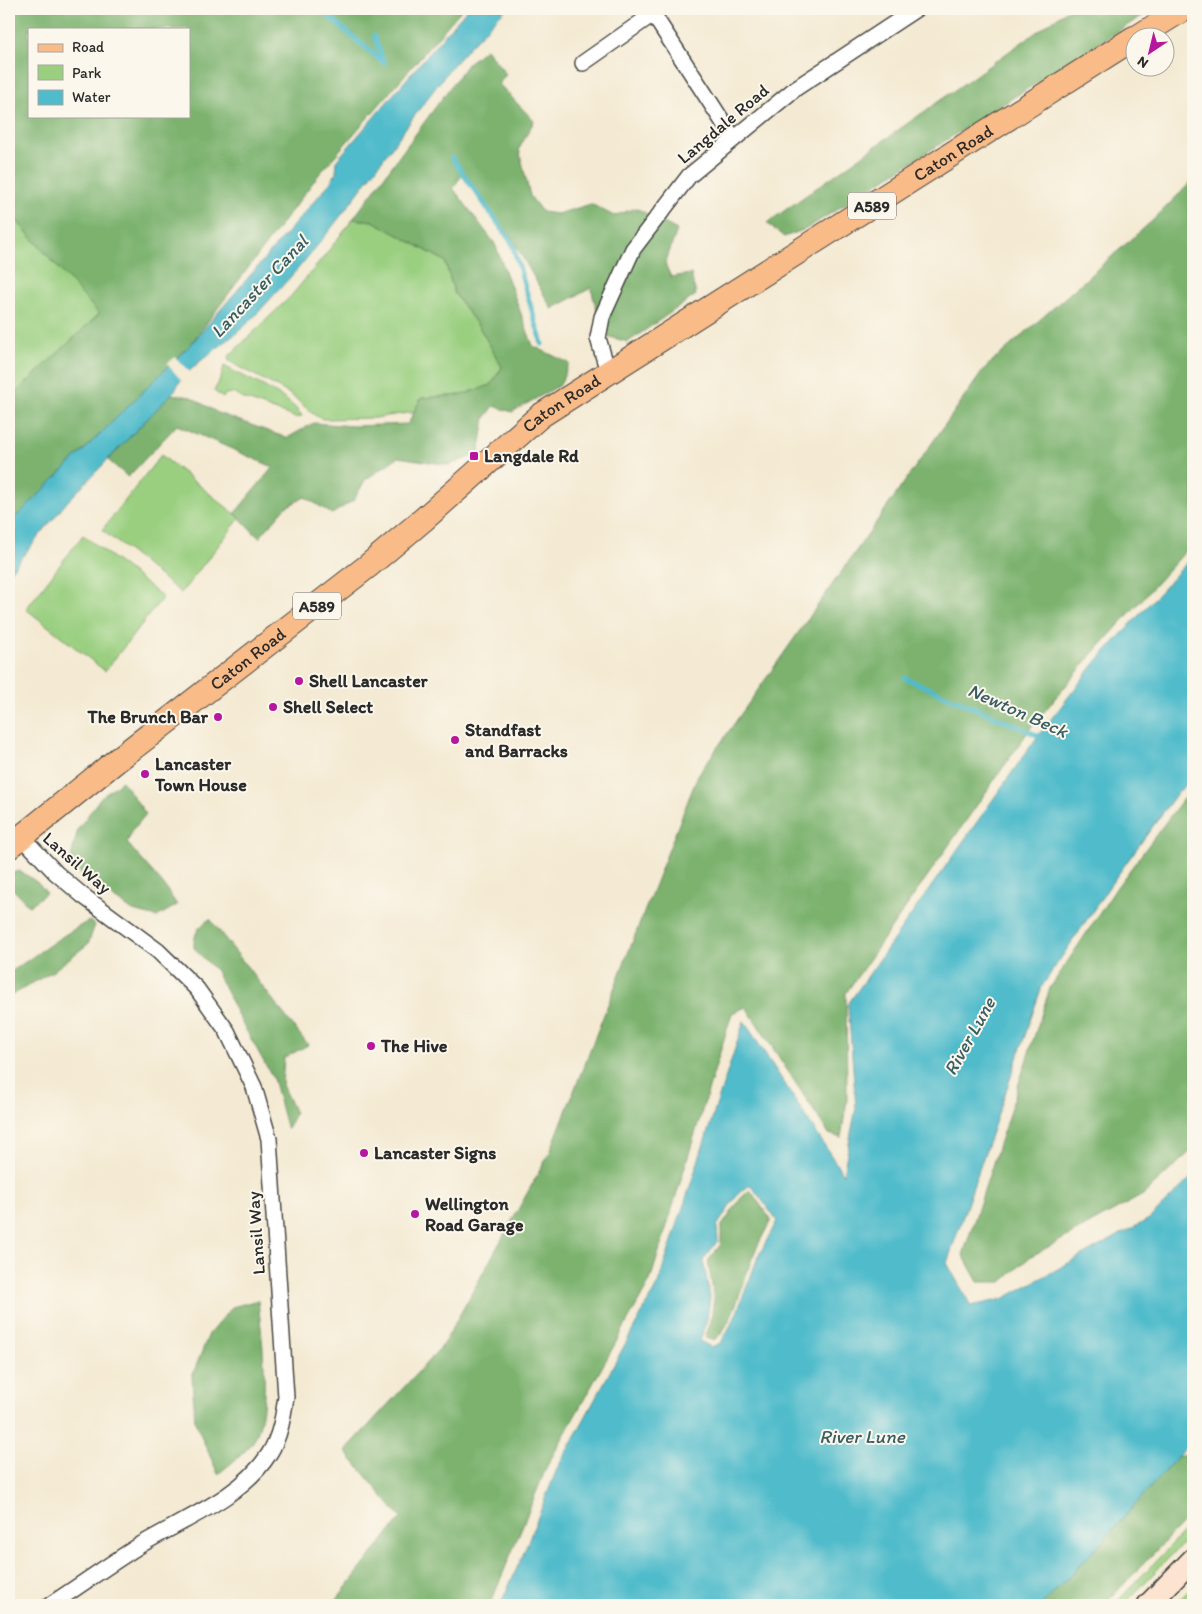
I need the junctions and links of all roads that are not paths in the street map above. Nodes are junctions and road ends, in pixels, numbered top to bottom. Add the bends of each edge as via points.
1 (916, 9) edge
2 (1183, 9) edge
3 (657, 12) edge
4 (1152, 28) edge
5 (1124, 45) edge
6 (583, 63) dead end
7 (734, 138) junction
8 (608, 372) junction
9 (15, 842) edge
10 (1193, 1559) edge
11 (50, 1605) edge
12 (1148, 1605) edge

1 - 7 street, Langdale Road via 796,88
2 - 4 main road, Caton Road / A589
3 - 6 street
3 - 7 street
5 - 8 main road, Caton Road / A589
7 - 8 street, Langdale Road via 689,176 633,249 602,317 598,338
8 - 9 main road, Caton Road / A589 via 540,416 368,566
9 - 11 street, Lansil Way via 158,952 197,990 228,1031 254,1087 269,1139 286,1396 276,1440 251,1477
10 - 12 street

